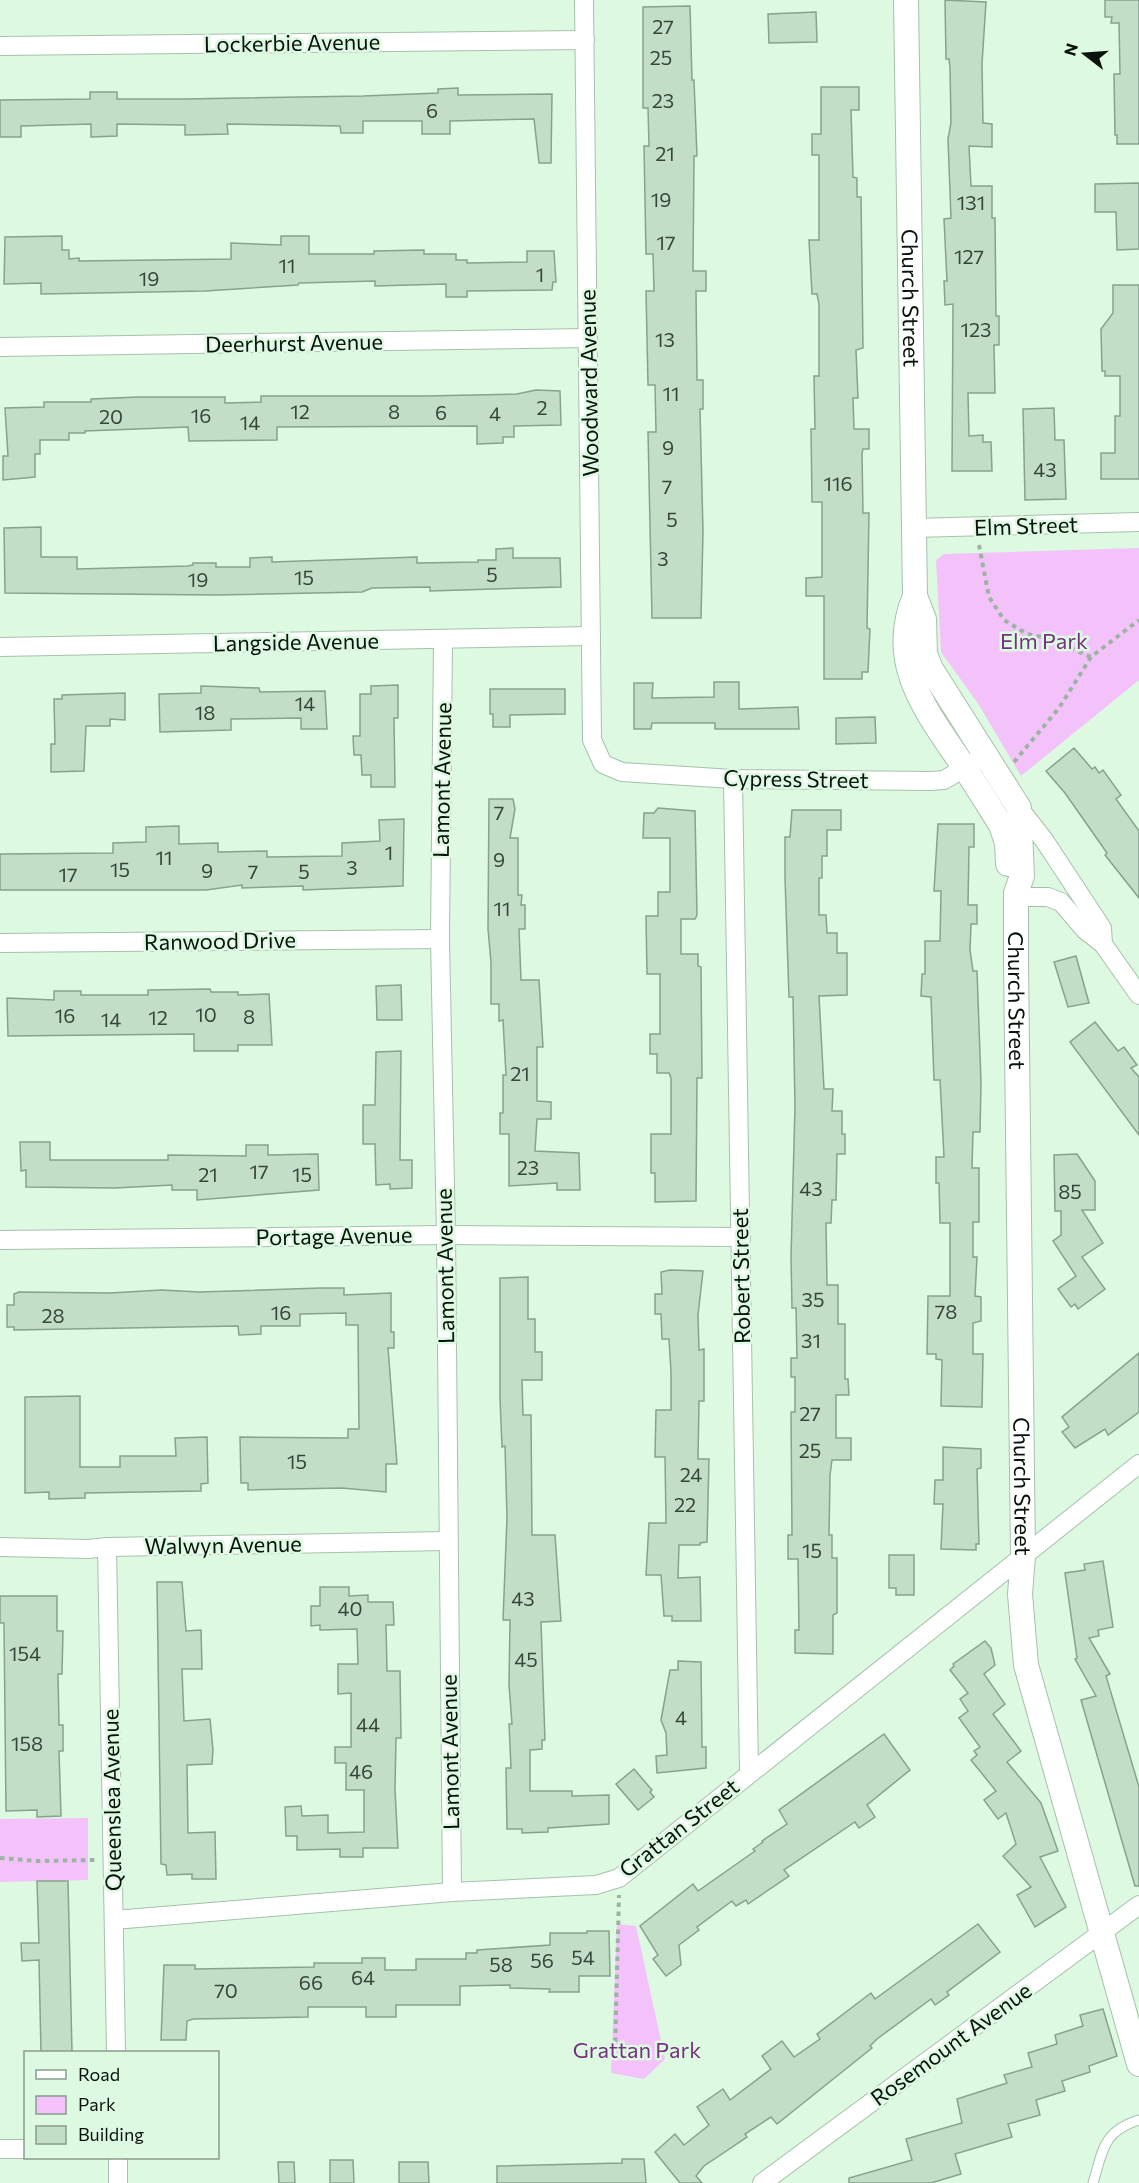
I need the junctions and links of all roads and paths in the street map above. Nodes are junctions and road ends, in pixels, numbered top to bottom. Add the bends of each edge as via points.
1 (584, 0) edge
2 (906, 0) edge
3 (585, 39) junction
4 (0, 46) edge
5 (588, 338) junction
6 (0, 347) edge
7 (1139, 522) edge
8 (976, 527) junction
9 (913, 528) junction
10 (1139, 620) edge
11 (591, 636) junction
12 (443, 640) junction
13 (0, 647) edge
14 (1091, 657) junction
15 (975, 762) junction
16 (603, 764) joint
17 (1011, 767) dead end
18 (733, 779) junction
19 (1019, 808) junction
20 (1016, 895) junction
21 (440, 939) junction
22 (0, 943) edge
23 (1103, 944) junction
24 (1139, 995) edge
25 (446, 1235) junction
26 (741, 1237) junction
27 (0, 1240) edge
28 (1139, 1464) edge
29 (447, 1541) junction
30 (0, 1547) edge
31 (107, 1547) junction
32 (1023, 1556) junction
33 (749, 1772) junction
34 (0, 1858) edge
35 (113, 1859) junction
36 (620, 1878) junction
37 (452, 1892) junction
38 (1139, 1905) edge
39 (114, 1920) junction
40 (1102, 1934) junction
41 (116, 2051) edge
42 (615, 2051) dead end
43 (1139, 2064) edge
44 (1139, 2120) edge
45 (0, 2149) edge
46 (24, 2149) edge
47 (118, 2159) edge
48 (118, 2183) edge
49 (762, 2183) edge
50 (1093, 2183) edge

1 - 3 street, Woodward Avenue
2 - 9 street, Church Street
3 - 4 street, Lockerbie Avenue
3 - 5 street, Woodward Avenue
5 - 6 street, Deerhurst Avenue
5 - 11 street, Woodward Avenue
7 - 8 street, Elm Street
8 - 9 street, Elm Street
8 - 14 path via 989,597 1004,620 1028,634
9 - 15 street, Church Street via 915,596 905,619 912,682 925,710
10 - 14 path
11 - 12 street, Langside Avenue
11 - 16 street, Woodward Avenue via 592,740
12 - 13 street, Langside Avenue
12 - 21 street, Lamont Avenue
14 - 17 path via 1059,708
15 - 18 street, Cypress Street via 944,780
15 - 19 street, Church Street
15 - 20 street, Church Street via 1007,843 1010,878
16 - 18 street, Cypress Street via 622,772
18 - 26 street, Robert Street
19 - 20 street, Church Street via 1022,876
19 - 23 street via 1102,928
20 - 23 street via 1048,897 1060,902 1084,930
20 - 32 street, Church Street
21 - 22 street, Ranwood Drive
21 - 25 street, Lamont Avenue
23 - 24 street
25 - 26 street, Portage Avenue
25 - 27 street, Portage Avenue
25 - 29 street, Lamont Avenue
26 - 33 street, Robert Street
28 - 32 street, Grattan Street
29 - 31 street, Walwyn Avenue
29 - 37 street, Lamont Avenue
30 - 31 street, Walwyn Avenue
31 - 35 street, Queenslea Avenue
32 - 33 street, Grattan Street
32 - 40 street, Church Street via 1020,1594 1026,1665
33 - 36 street, Grattan Street
34 - 35 path
35 - 39 street, Queenslea Avenue
36 - 37 street, Grattan Street via 596,1885
36 - 42 path
37 - 39 street, Grattan Street
38 - 40 street, Rosemount Avenue
39 - 41 street, Queenslea Avenue
40 - 43 street, Church Street
40 - 49 street, Rosemount Avenue
44 - 50 lane via 1123,2125 1107,2138
45 - 46 street
47 - 48 street

